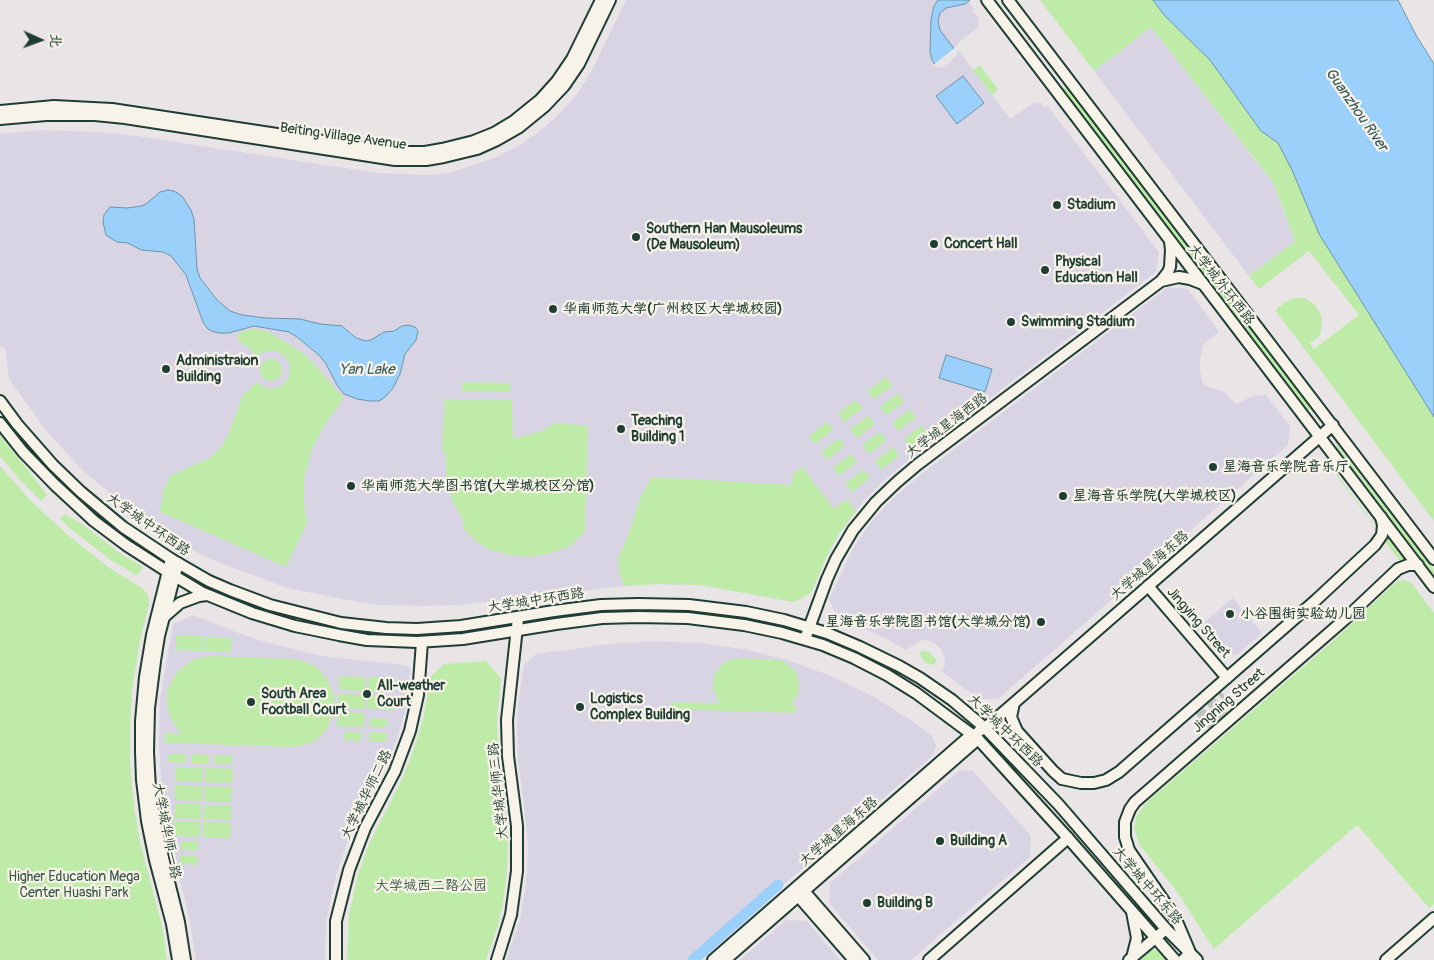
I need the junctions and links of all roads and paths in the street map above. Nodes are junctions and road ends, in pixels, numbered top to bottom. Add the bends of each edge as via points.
1 (601, 0) edge
2 (610, 0) edge
3 (987, 0) edge
4 (1008, 0) edge
5 (0, 111) edge
6 (0, 119) edge
7 (1170, 241) junction
8 (1161, 281) junction
9 (1202, 284) junction
10 (0, 401) edge
11 (1318, 405) junction
12 (1305, 416) junction
13 (0, 423) edge
14 (1333, 425) junction
15 (1320, 436) junction
16 (1381, 516) junction
17 (1434, 559) edge
18 (174, 561) junction
19 (1418, 565) junction
20 (171, 574) junction
21 (1148, 586) junction
22 (1434, 587) edge
23 (207, 595) junction
24 (764, 615) junction
25 (164, 617) junction
26 (518, 618) junction
27 (810, 627) junction
28 (762, 628) junction
29 (517, 631) junction
30 (805, 640) junction
31 (422, 642) junction
32 (1227, 678) junction
33 (1014, 703) junction
34 (985, 728) junction
35 (975, 737) junction
36 (1079, 828) joint
37 (1068, 838) junction
38 (800, 891) junction
39 (1132, 911) junction
40 (1434, 918) edge
41 (1166, 929) junction
42 (1156, 938) junction
43 (1190, 958) edge
44 (1130, 959) edge
45 (178, 960) edge
46 (185, 960) edge
47 (336, 960) edge
48 (497, 960) edge
49 (713, 960) edge
50 (725, 960) edge
51 (854, 960) edge
52 (864, 960) edge
53 (929, 960) edge
54 (1176, 960) edge
55 (1386, 960) edge

1 - 5 main road, Beiting Village Avenue via 572,59 540,100 494,132 442,150 396,152 112,109 60,106
2 - 6 main road, Beiting Village Avenue via 579,64 545,106 498,140 444,158 380,158 95,115
3 - 7 main road, 大学城外环西路
4 - 11 main road, 大学城外环西路
7 - 8 main road, 大学城星海西路 via 1170,267
7 - 9 main road, 大学城外环西路
8 - 9 main road via 1179,277
8 - 27 main road, 大学城星海西路 via 886,491 864,516 839,554
9 - 12 main road, 大学城外环西路
10 - 18 main road, 大学城中环西路 via 42,454 81,492 123,527
11 - 12 main road
11 - 14 main road, 大学城外环西路
12 - 15 main road, 大学城外环西路
13 - 20 main road, 大学城中环西路 via 33,463 72,502 115,537
14 - 15 main road, 大学城星海东路
14 - 17 main road, 大学城外环西路
15 - 16 main road, 大学城外环西路
15 - 21 main road, 大学城星海东路
16 - 19 main road, 大学城外环西路
16 - 32 main road, Jingning Street via 1383,530 1378,542
18 - 20 main road, 大学城华师一路
18 - 26 main road, 大学城中环西路 via 249,598 341,623 427,629
19 - 22 main road, 大学城外环西路
19 - 43 main road, Jingning Street via 1398,569 1135,802 1127,816 1125,829 1129,850 1175,917
20 - 23 main road, 大学城中环西路
20 - 25 main road, 大学城华师一路
20 - 45 main road, 大学城华师一路 via 152,634 144,677 141,752 147,821
21 - 32 main road, Jingying Street
21 - 33 main road, 大学城星海东路
23 - 25 main road via 180,603
23 - 31 main road, 大学城中环西路 via 252,613 316,631 386,642
24 - 26 main road, 大学城中环西路 via 689,605 638,604 585,607
24 - 27 main road, 大学城中环西路
24 - 28 main road
25 - 46 main road, 大学城华师一路 via 150,692 149,770 157,832 180,922
26 - 29 main road, 大学城华师三路
27 - 30 main road, 大学城星海西路
27 - 34 main road, 大学城中环西路 via 853,643 909,672 952,700
28 - 29 main road, 大学城中环西路 via 688,618 638,617 586,620
28 - 30 main road, 大学城中环西路
29 - 31 main road, 大学城中环西路
29 - 48 main road, 大学城华师三路 via 507,727 518,871 511,915
30 - 35 main road, 大学城中环西路 via 848,655 888,675
31 - 47 main road, 大学城华师二路 via 419,688 410,731 398,766 365,828 349,870 336,921
32 - 33 main road, Jingning Street via 1111,778 1088,784 1070,782 1053,771 1017,731 1011,716
33 - 34 main road, 大学城星海东路
34 - 35 main road, 大学城星海东路
34 - 36 main road, 大学城中环西路
35 - 37 main road, 大学城中环西路
35 - 38 main road, 大学城星海东路
36 - 41 main road, 大学城中环东路
37 - 39 main road, 大学城中环东路
37 - 53 main road
38 - 49 main road, 大学城星海东路
38 - 50 main road, 大学城星海东路
38 - 51 main road
38 - 52 main road
39 - 42 main road, 大学城中环东路
39 - 44 main road via 1136,938
40 - 55 main road
41 - 42 main road
41 - 43 main road, 大学城中环东路
42 - 44 main road
42 - 54 main road, 大学城中环东路

